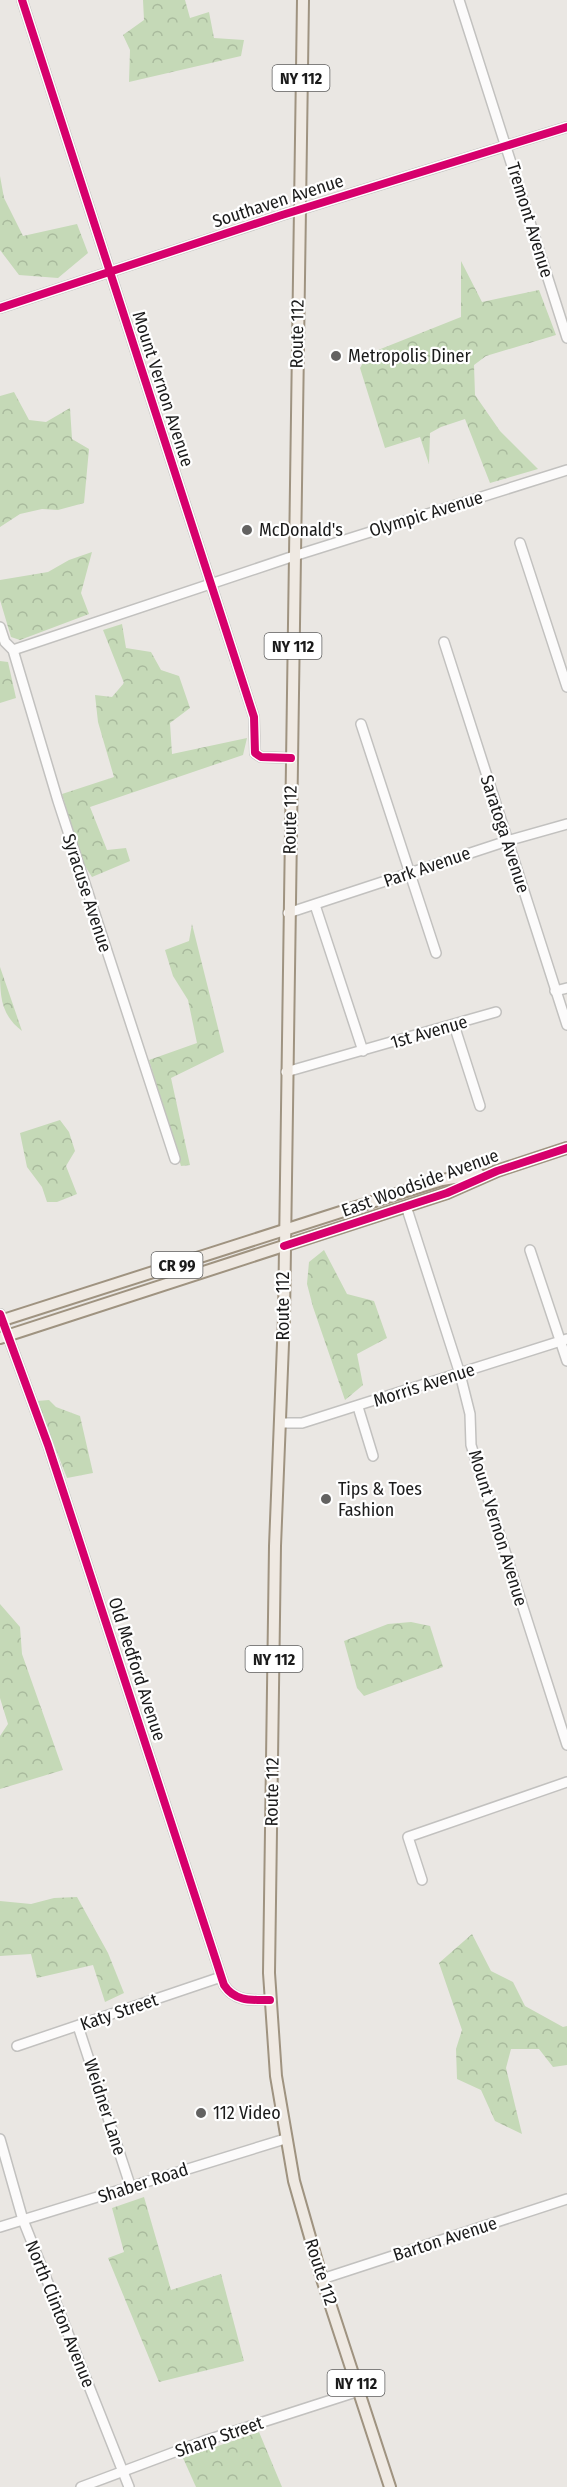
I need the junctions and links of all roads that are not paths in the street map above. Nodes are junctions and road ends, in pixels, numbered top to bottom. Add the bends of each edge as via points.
1 (22, 0) edge
2 (303, 0) edge
3 (459, 0) edge
4 (567, 127) edge
5 (507, 147) junction
6 (300, 210) junction
7 (109, 272) junction
8 (0, 308) edge
9 (567, 338) edge
10 (567, 470) edge
11 (520, 543) dead end
12 (294, 556) junction
13 (210, 584) junction
14 (0, 627) edge
15 (444, 642) dead end
16 (13, 650) junction
17 (567, 687) edge
18 (361, 724) dead end
19 (291, 758) junction
20 (567, 824) edge
21 (507, 841) junction
22 (409, 874) junction
23 (315, 905) junction
24 (288, 913) junction
25 (436, 953) dead end
26 (567, 988) edge
27 (555, 992) junction
28 (496, 1012) dead end
29 (453, 1024) junction
30 (567, 1025) edge
31 (363, 1051) junction
32 (286, 1072) junction
33 (480, 1106) dead end
34 (567, 1148) edge
35 (175, 1160) dead end
36 (497, 1171) junction
37 (406, 1206) junction
38 (284, 1230) junction
39 (284, 1246) junction
40 (530, 1250) dead end
41 (1, 1319) edge
42 (4, 1337) edge
43 (564, 1340) edge
44 (567, 1361) edge
45 (460, 1374) junction
46 (358, 1407) junction
47 (280, 1423) junction
48 (373, 1456) dead end
49 (567, 1745) edge
50 (567, 1782) edge
51 (422, 1880) dead end
52 (221, 1977) junction
53 (270, 2000) junction
54 (78, 2026) junction
55 (17, 2046) dead end
56 (0, 2139) edge
57 (285, 2139) junction
58 (131, 2188) junction
59 (567, 2199) edge
60 (23, 2220) junction
61 (0, 2227) edge
62 (322, 2278) junction
63 (359, 2391) junction
64 (122, 2471) junction
65 (81, 2487) edge
66 (129, 2487) edge
67 (390, 2487) edge

1 - 7 street, Mount Vernon Avenue
2 - 6 main road, Route 112 / NY 112
3 - 5 street, Tremont Avenue
4 - 5 street, Southaven Avenue
5 - 6 street, Southaven Avenue
5 - 9 street, Tremont Avenue
6 - 7 street, Southaven Avenue
6 - 12 main road, Route 112 / NY 112
7 - 8 street, Southaven Avenue
7 - 13 street, Mount Vernon Avenue
10 - 12 street, Olympic Avenue
11 - 17 street
12 - 13 street, Olympic Avenue
12 - 19 main road, Route 112 / NY 112
13 - 16 street, Olympic Avenue
13 - 19 street, Mount Vernon Avenue via 254,717 255,753 261,757
14 - 16 street, Syracuse Avenue via 5,642
15 - 21 street, Saratoga Avenue
16 - 35 street, Syracuse Avenue via 57,801
18 - 22 street
19 - 24 main road, Route 112 / NY 112
20 - 21 street, Park Avenue
21 - 22 street, Park Avenue
21 - 27 street, Saratoga Avenue
22 - 23 street, Park Avenue
22 - 25 street
23 - 24 street, Park Avenue
23 - 31 street
24 - 32 main road, Route 112 / NY 112
26 - 27 street
27 - 30 street, Saratoga Avenue
28 - 29 street, 1st Avenue
29 - 31 street, 1st Avenue
29 - 33 street
31 - 32 street, 1st Avenue
32 - 38 main road, Route 112 / NY 112
34 - 36 main road, East Woodside Avenue / CR 99
36 - 37 main road, East Woodside Avenue / CR 99
36 - 38 main road, East Woodside Avenue / CR 99 via 442,1180
37 - 39 main road, East Woodside Avenue / CR 99
37 - 45 street, Mount Vernon Avenue
38 - 39 main road, Route 112 / NY 112
38 - 41 main road, East Woodside Avenue / CR 99
39 - 42 main road, East Woodside Avenue / CR 99
39 - 47 main road, Route 112 / NY 112
40 - 43 street
41 - 42 street, Old Medford Avenue
42 - 52 street, Old Medford Avenue via 48,1445
43 - 44 street
43 - 45 street, Morris Avenue
45 - 46 street, Morris Avenue
45 - 49 street, Mount Vernon Avenue via 470,1414 471,1445
46 - 47 street, Morris Avenue via 302,1424
46 - 48 street
47 - 53 main road, Route 112 / NY 112 via 268,1928
50 - 51 street via 408,1837
52 - 53 street, Old Medford Avenue via 236,1997
52 - 54 street, Katy Street
53 - 57 main road, Route 112 / NY 112
54 - 55 street, Katy Street
54 - 58 street, Weidner Lane
56 - 60 street, North Clinton Avenue
57 - 58 street, Shaber Road
57 - 62 main road, Route 112 / NY 112
58 - 60 street, Shaber Road
59 - 62 street, Barton Avenue
60 - 61 street, Shaber Road
60 - 64 street, North Clinton Avenue
62 - 63 main road, Route 112 / NY 112
63 - 64 street, Sharp Street
63 - 67 main road, Route 112 / NY 112
64 - 65 street, Sharp Street
64 - 66 street, North Clinton Avenue

